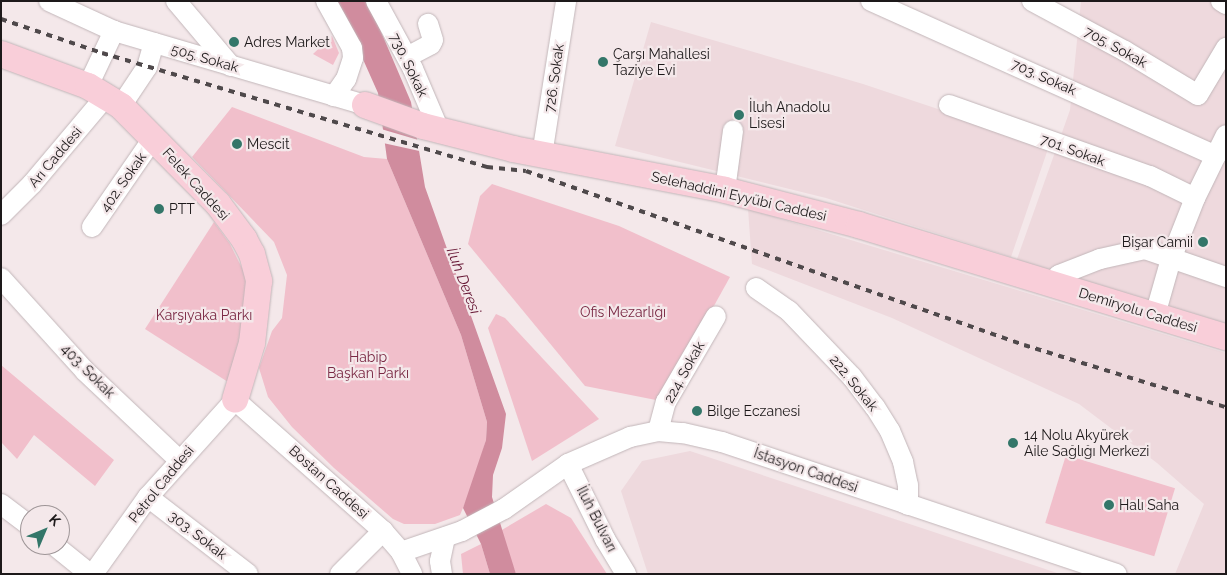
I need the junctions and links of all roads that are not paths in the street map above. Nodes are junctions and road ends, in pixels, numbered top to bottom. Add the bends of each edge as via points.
1 (48, 1) edge
2 (176, 1) edge
3 (326, 1) edge
4 (376, 1) edge
5 (566, 1) edge
6 (871, 1) edge
7 (1032, 1) edge
8 (1221, 1) edge
9 (1226, 4) edge
10 (428, 24) dead end
11 (114, 31) junction
12 (154, 43) junction
13 (1226, 48) edge
14 (1, 54) edge
15 (407, 57) junction
16 (231, 66) junction
17 (105, 96) junction
18 (334, 96) junction
19 (950, 105) dead end
20 (365, 106) joint
21 (431, 128) junction
22 (733, 132) dead end
23 (1226, 135) edge
24 (154, 137) junction
25 (542, 155) junction
26 (1217, 164) edge
27 (726, 190) junction
28 (1195, 198) junction
29 (1, 215) edge
30 (92, 227) dead end
31 (1171, 259) junction
32 (1226, 277) edge
33 (1, 278) edge
34 (1051, 283) junction
35 (756, 288) dead end
36 (1155, 315) junction
37 (716, 316) dead end
38 (1226, 337) edge
39 (235, 400) junction
40 (658, 431) junction
41 (179, 460) junction
42 (568, 464) junction
43 (148, 497) junction
44 (1, 504) edge
45 (908, 504) junction
46 (20, 518) edge
47 (383, 531) junction
48 (454, 535) junction
49 (401, 552) junction
50 (67, 555) edge
51 (91, 574) edge
52 (248, 574) edge
53 (340, 574) edge
54 (412, 574) edge
55 (442, 574) edge
56 (626, 574) edge
57 (1117, 574) edge

1 - 11 street, 505. Sokak
2 - 16 street
3 - 18 street via 352,48 353,58 346,79
4 - 15 street, 730. Sokak
5 - 25 street, 726. Sokak
6 - 26 street, 703. Sokak via 923,22
7 - 13 street, 705. Sokak via 1198,95
8 - 9 street
10 - 15 street via 434,40
11 - 12 street, 505. Sokak
11 - 17 street
12 - 16 street, 505. Sokak
12 - 17 street via 147,67
14 - 17 main road, Felek Caddesi
15 - 21 street, 730. Sokak
16 - 18 street, 505. Sokak
17 - 24 main road, Felek Caddesi
17 - 29 street, Arı Caddesi via 32,184
18 - 20 street, 505. Sokak
19 - 28 street, 701. Sokak via 1150,176
20 - 21 main road, Selehaddini Eyyübi Caddesi
21 - 25 main road, Selehaddini Eyyübi Caddesi
22 - 27 street
23 - 26 street
24 - 30 street, 402. Sokak
24 - 39 main road, Felek Caddesi via 218,204 244,239 256,264 259,281 252,343
25 - 27 main road, Selehaddini Eyyübi Caddesi
26 - 28 street
27 - 34 main road, Selehaddini Eyyübi Caddesi via 859,225
28 - 31 street
31 - 32 street
31 - 34 street via 1145,249 1100,259 1059,275
31 - 36 street
33 - 41 street, 403. Sokak via 85,371
34 - 36 main road, Demiryolu Caddesi
35 - 45 street, 222. Sokak via 803,325 875,407 903,462
36 - 38 main road, Demiryolu Caddesi
37 - 40 street, 224. Sokak via 666,402
39 - 41 street, Petrol Caddesi
39 - 47 street, Bostan Caddesi
40 - 42 street, İstasyon Caddesi via 630,437
40 - 45 street, İstasyon Caddesi via 722,442
41 - 43 street, Petrol Caddesi
42 - 48 street, İstasyon Caddesi via 504,509
42 - 56 street, İluh Bulvarı
43 - 51 street, Petrol Caddesi
43 - 52 street, 303. Sokak
44 - 46 street
45 - 57 street, İstasyon Caddesi
47 - 49 street, Bostan Caddesi
47 - 53 street
48 - 49 street, İstasyon Caddesi
48 - 55 street via 440,562
49 - 54 street, Bostan Caddesi
50 - 51 street

